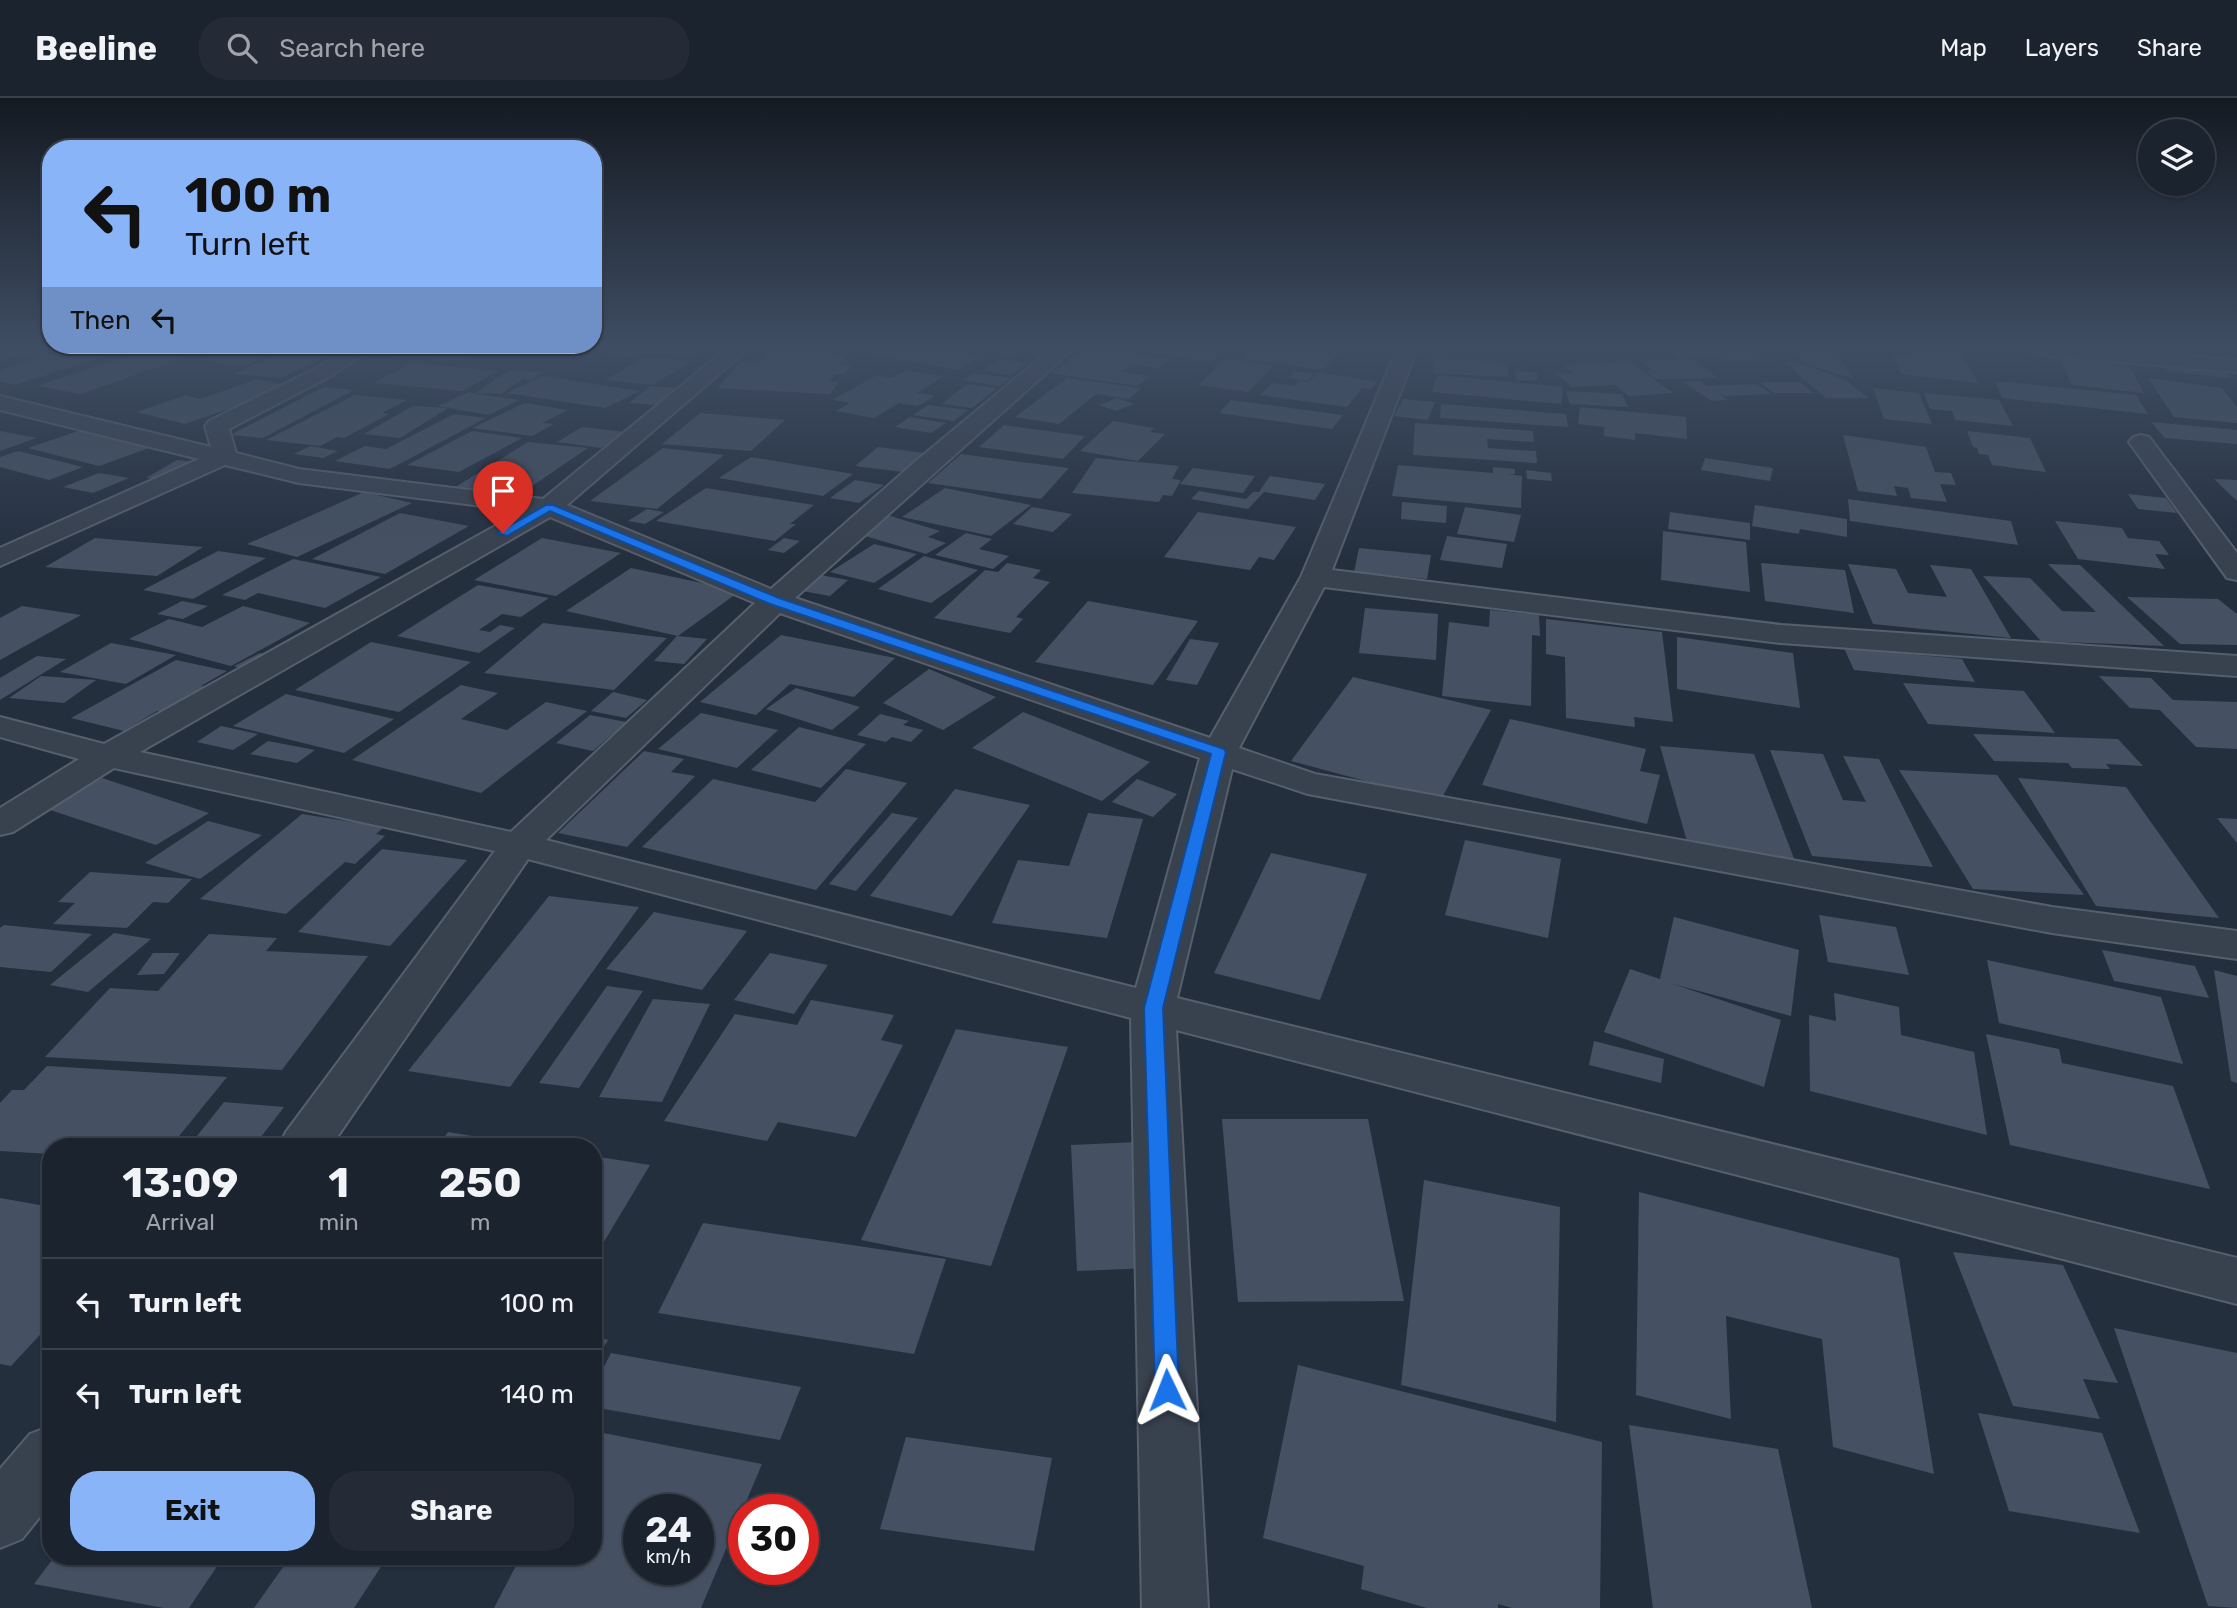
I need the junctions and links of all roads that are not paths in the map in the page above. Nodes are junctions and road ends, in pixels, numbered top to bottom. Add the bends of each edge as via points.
1 (73, 419) edge
2 (230, 419) edge
3 (654, 419) edge
4 (980, 419) edge
5 (1379, 419) edge
6 (2141, 442) dead end
7 (225, 456) junction
8 (549, 507) junction
9 (0, 558) edge
10 (2237, 572) edge
11 (1315, 577) junction
12 (775, 601) junction
13 (2237, 666) edge
14 (0, 727) edge
15 (1219, 752) junction
16 (108, 756) junction
17 (0, 824) edge
18 (519, 845) junction
19 (2237, 945) edge
20 (1153, 1008) junction
21 (309, 1138) edge
22 (2237, 1281) edge
23 (42, 1466) edge
24 (0, 1517) edge
25 (1174, 1608) edge

1 - 7 street
2 - 7 street via 217,426
3 - 8 street
4 - 12 street
5 - 11 street
6 - 10 street
7 - 8 street via 299,475
7 - 9 street
8 - 12 street
8 - 16 street
11 - 13 street via 1782,634
11 - 15 street
12 - 15 street
12 - 18 street
14 - 16 street
15 - 19 street via 1308,783 2052,920
15 - 20 street
16 - 17 street
16 - 18 street
18 - 20 street
18 - 21 street
20 - 22 street
20 - 25 street
23 - 24 street

